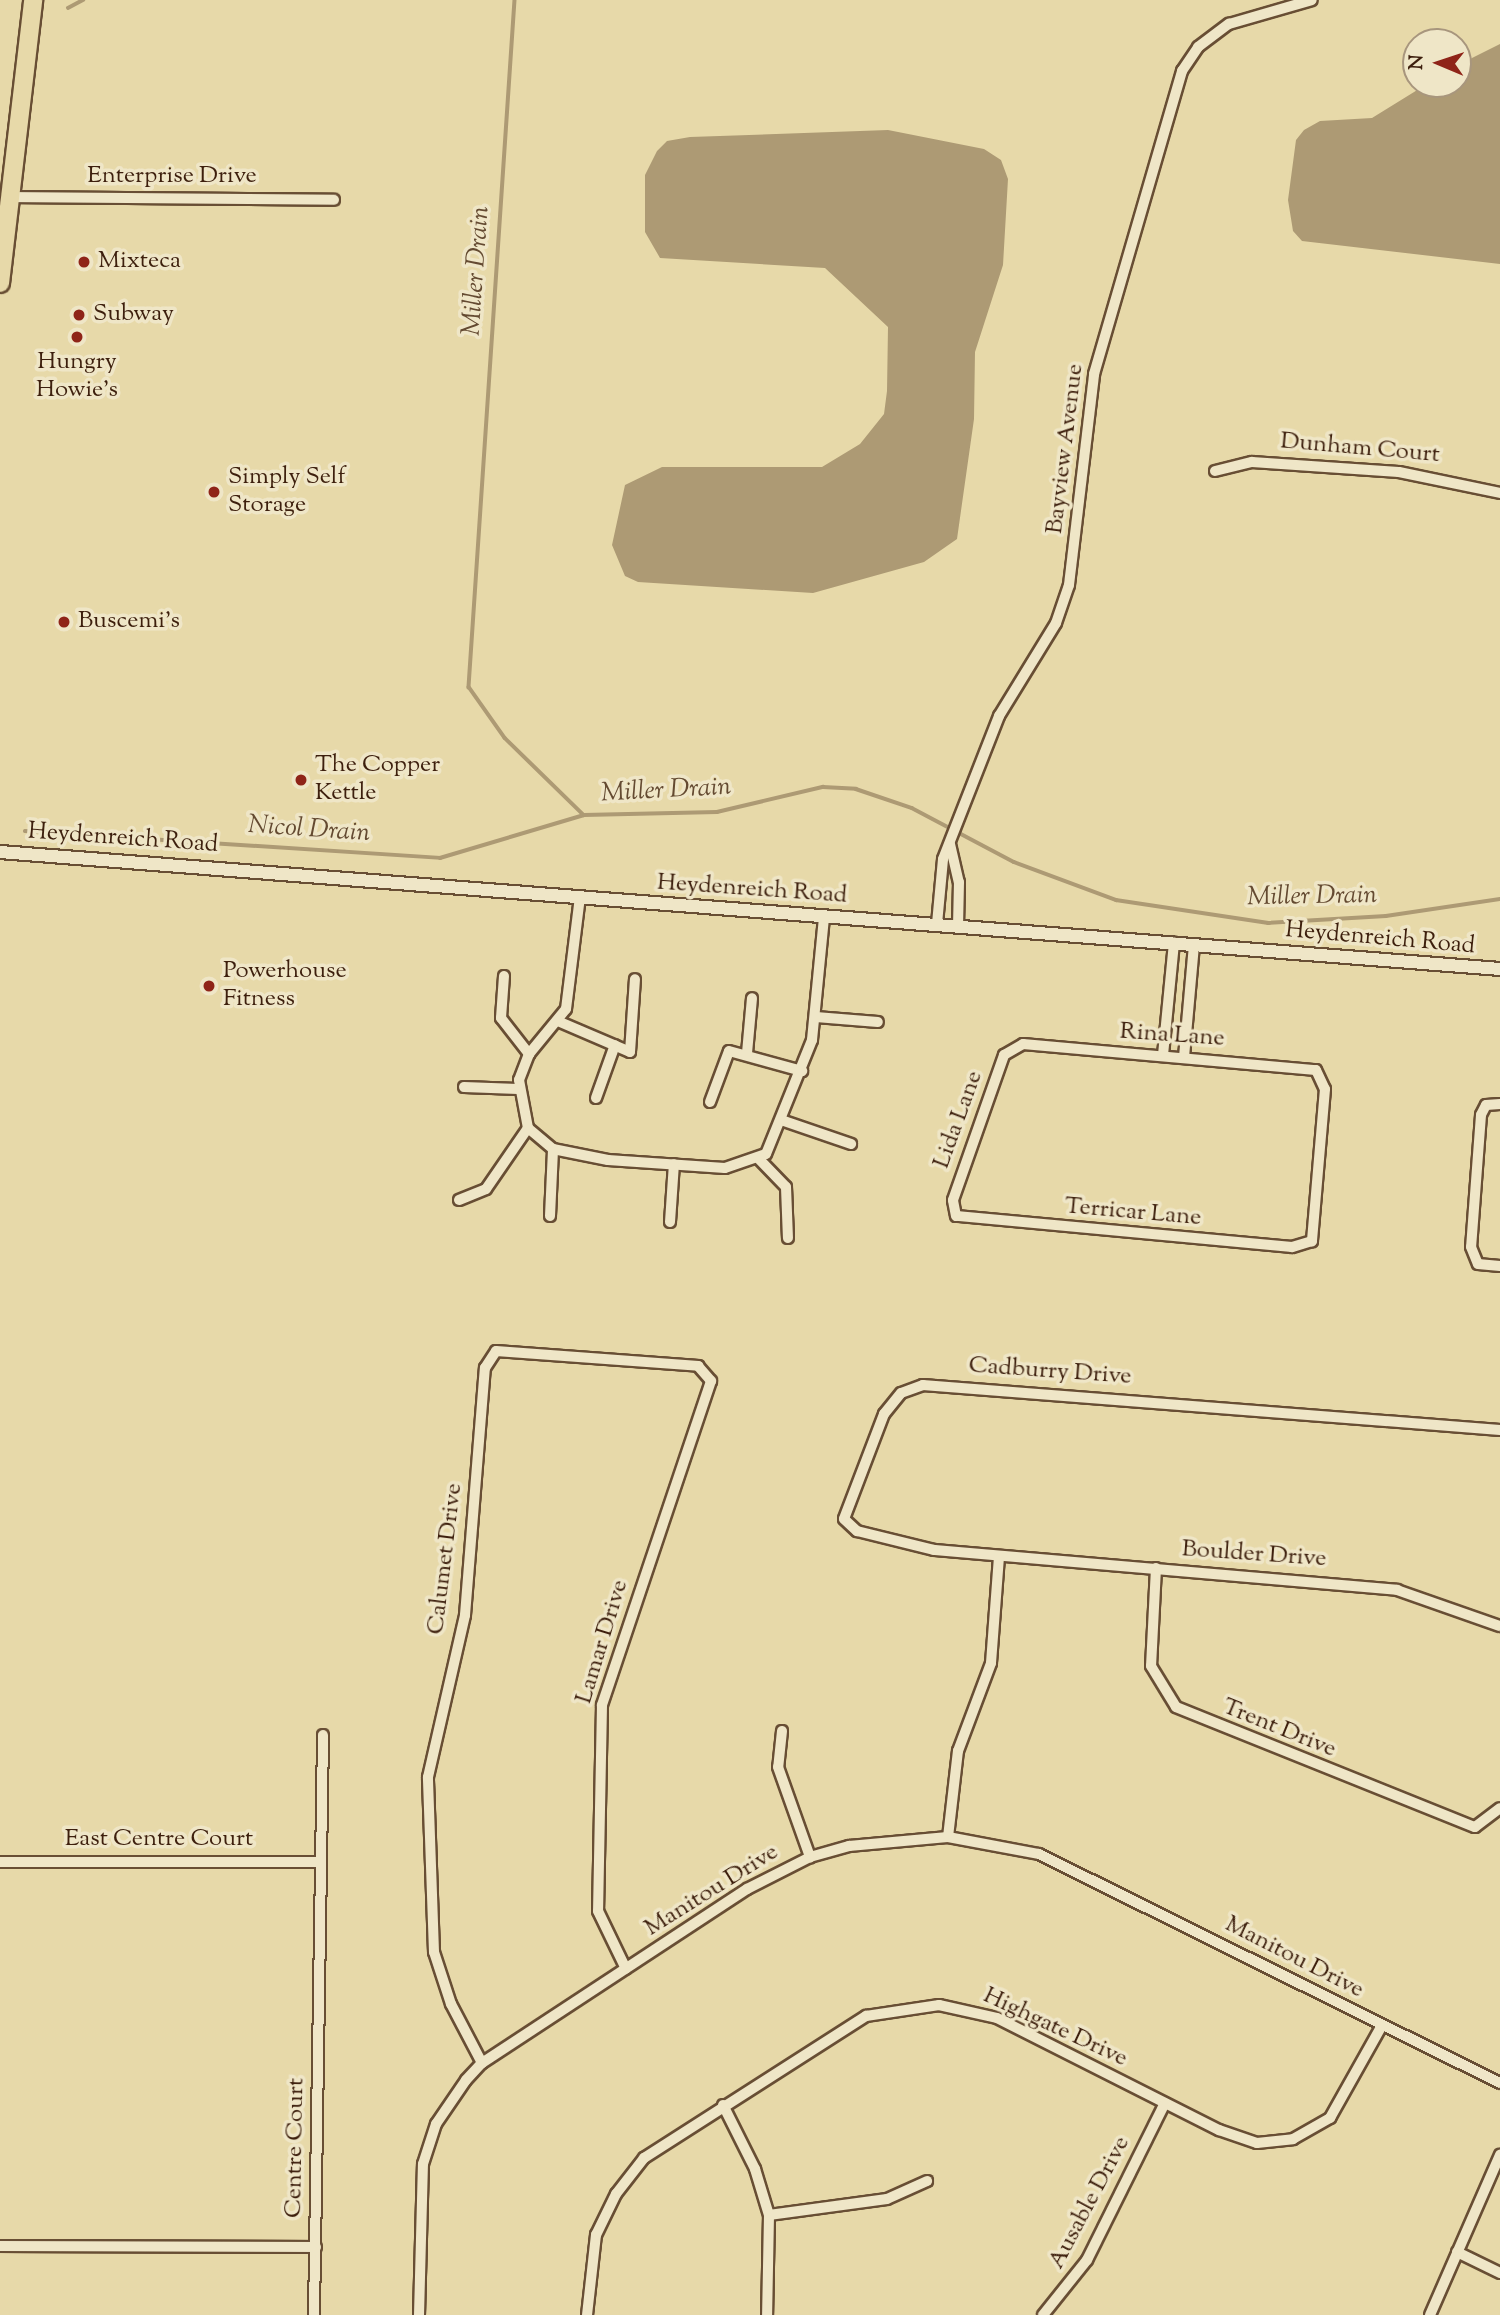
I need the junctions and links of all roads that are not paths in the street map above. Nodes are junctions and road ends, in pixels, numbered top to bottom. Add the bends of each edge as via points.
1 (33, 0) edge
2 (1312, 0) edge
3 (5, 199) edge
4 (334, 200) dead end
5 (0, 283) edge
6 (1215, 471) dead end
7 (1500, 493) edge
8 (950, 844) junction
9 (0, 852) edge
10 (580, 897) junction
11 (824, 917) junction
12 (937, 924) junction
13 (958, 926) junction
14 (1174, 943) junction
15 (1194, 945) junction
16 (1500, 969) edge
17 (504, 976) dead end
18 (635, 979) dead end
19 (752, 998) dead end
20 (816, 1017) junction
21 (560, 1022) junction
22 (878, 1022) dead end
23 (1017, 1044) joint
24 (615, 1045) junction
25 (747, 1053) junction
26 (528, 1054) junction
27 (1163, 1055) junction
28 (1184, 1057) junction
29 (802, 1071) junction
30 (464, 1087) dead end
31 (517, 1088) junction
32 (596, 1098) dead end
33 (710, 1102) dead end
34 (1500, 1104) edge
35 (784, 1121) junction
36 (528, 1128) junction
37 (850, 1144) dead end
38 (553, 1149) junction
39 (758, 1158) junction
40 (674, 1164) junction
41 (459, 1200) dead end
42 (550, 1216) dead end
43 (956, 1216) joint
44 (670, 1222) dead end
45 (788, 1238) dead end
46 (1307, 1246) joint
47 (1500, 1266) edge
48 (709, 1374) joint
49 (1500, 1430) edge
50 (999, 1556) junction
51 (1156, 1568) junction
52 (1500, 1626) edge
53 (782, 1731) dead end
54 (323, 1735) dead end
55 (1500, 1808) edge
56 (948, 1836) junction
57 (810, 1857) junction
58 (0, 1862) edge
59 (319, 1862) junction
60 (626, 1969) junction
61 (1381, 2027) junction
62 (482, 2063) junction
63 (1500, 2083) edge
64 (1165, 2103) junction
65 (723, 2105) junction
66 (1500, 2155) edge
67 (927, 2181) dead end
68 (769, 2215) junction
69 (0, 2246) edge
70 (316, 2247) junction
71 (1457, 2252) junction
72 (1500, 2273) edge
73 (314, 2315) edge
74 (419, 2315) edge
75 (587, 2315) edge
76 (767, 2315) edge
77 (1043, 2315) edge
78 (1430, 2315) edge

1 - 3 highway
2 - 8 street, Bayview Avenue via 1229,24 1198,47 1182,71 1094,374 1066,595 999,716
3 - 4 street, Enterprise Drive
3 - 5 highway
6 - 7 street, Dunham Court via 1252,462 1399,471
8 - 12 street, Bayview Avenue via 941,867
8 - 13 street via 959,882
9 - 10 street, Heydenreich Road
10 - 11 street, Heydenreich Road
10 - 21 street via 569,995
11 - 12 street, Heydenreich Road
11 - 20 street
12 - 13 street, Heydenreich Road
13 - 14 street, Heydenreich Road
14 - 15 street, Heydenreich Road
14 - 27 street
15 - 16 street, Heydenreich Road
15 - 28 street
17 - 26 street via 501,1018
18 - 24 street via 630,1052
19 - 25 street
20 - 22 street
20 - 29 street
21 - 24 street
21 - 26 street
23 - 27 street, Rina Lane
23 - 43 street, Lida Lane via 1003,1055 953,1200
24 - 32 street
25 - 29 street
25 - 33 street via 729,1051
26 - 31 street
27 - 28 street, Rina Lane
28 - 46 street, Rina Lane via 1310,1067 1322,1076 1314,1231
29 - 35 street
30 - 31 street
31 - 36 street
34 - 47 street via 1486,1105 1471,1247 1478,1264
35 - 37 street
35 - 39 street
36 - 38 street
36 - 41 street via 486,1189
38 - 40 street
38 - 42 street
39 - 40 street via 725,1168
39 - 45 street via 786,1187
40 - 44 street
43 - 46 street, Terricar Lane
48 - 60 street, Lamar Drive via 710,1396 602,1705 598,1911
48 - 62 street, Calumet Drive via 698,1366 508,1349 486,1361 466,1608 429,1764 427,1883 437,1965
49 - 50 street, Cadburry Drive via 953,1385 901,1393 884,1414 848,1499 847,1526 934,1550
50 - 51 street, Boulder Drive
50 - 56 street via 991,1662 958,1752
51 - 52 street, Boulder Drive via 1397,1590
51 - 55 street, Trent Drive via 1151,1666 1176,1707 1475,1827
53 - 57 street via 778,1767
54 - 59 street, Centre Court
56 - 57 street, Manitou Drive via 869,1842
56 - 61 street, Manitou Drive via 1010,1846 1072,1868
57 - 60 street, Manitou Drive
58 - 59 street, East Centre Court
59 - 70 street, Centre Court
60 - 62 street, Manitou Drive
61 - 63 street, Manitou Drive
61 - 64 street, Highgate Drive via 1346,2099 1322,2126 1293,2139 1234,2137
62 - 74 street, Manitou Drive via 446,2107 423,2164
64 - 65 street, Highgate Drive via 997,2018 939,2005 866,2016
64 - 77 street, Ausable Drive via 1083,2267
65 - 68 street via 755,2169
65 - 75 street, Highgate Drive via 654,2150 616,2194 592,2251
66 - 71 street
67 - 68 street via 887,2199
68 - 76 street
69 - 70 street, Centre Court
70 - 73 street
71 - 72 street
71 - 78 street

